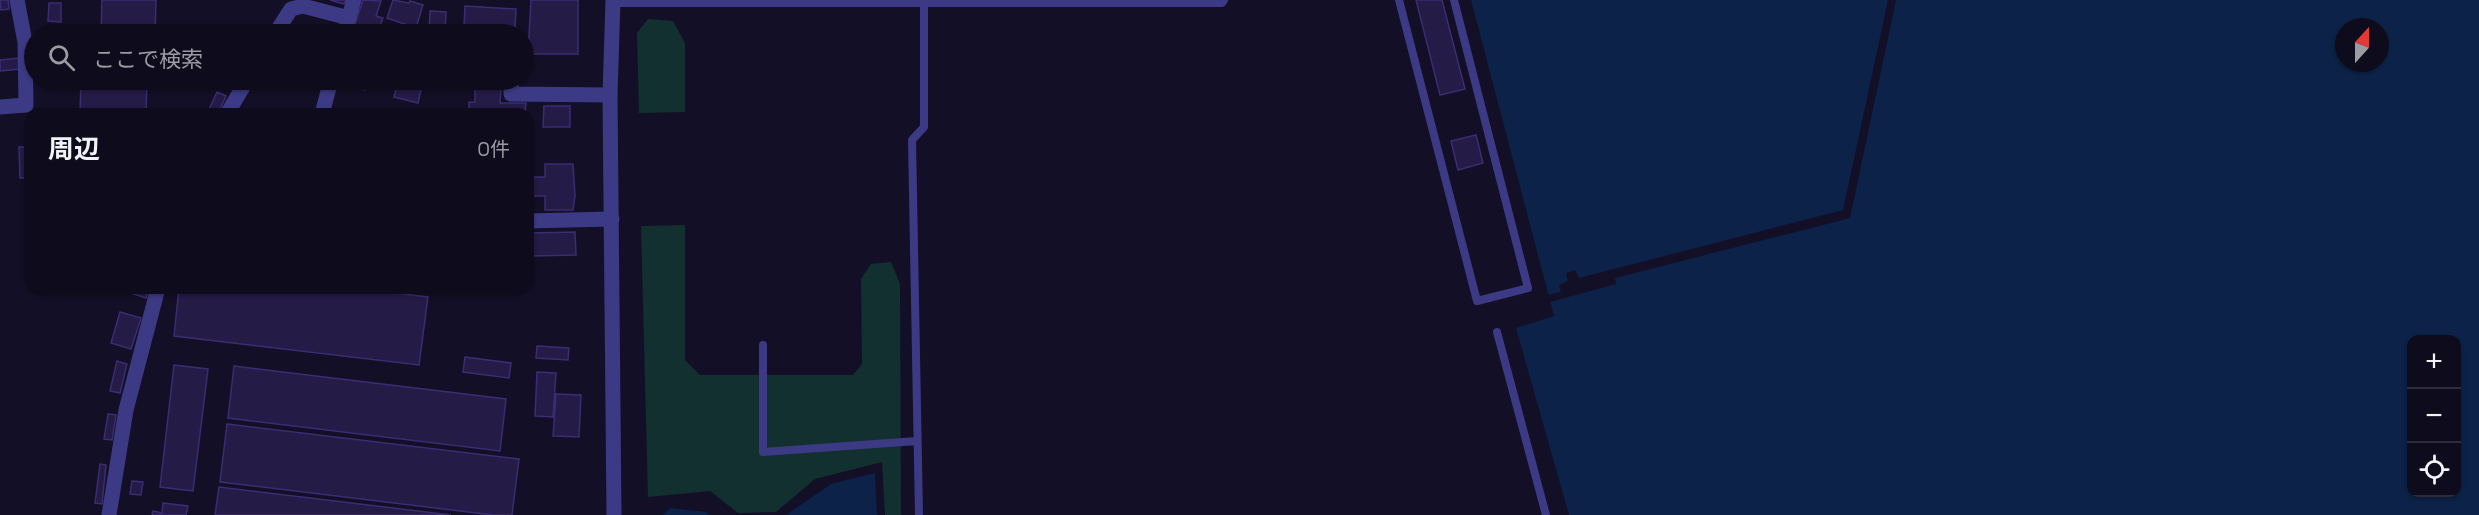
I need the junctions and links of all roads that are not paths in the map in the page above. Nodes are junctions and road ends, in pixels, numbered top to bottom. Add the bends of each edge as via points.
1 (17, 0) edge
2 (354, 0) edge
3 (1224, 0) edge
4 (1399, 0) edge
5 (1454, 0) edge
6 (613, 1) edge
7 (816, 1) edge
8 (886, 1) edge
9 (924, 3) junction
10 (349, 18) junction
11 (281, 24) edge
12 (347, 24) edge
13 (24, 33) edge
14 (26, 90) edge
15 (241, 90) edge
16 (328, 90) edge
17 (511, 90) edge
18 (610, 94) junction
19 (0, 107) edge
20 (230, 108) edge
21 (323, 108) edge
22 (612, 219) junction
23 (534, 221) edge
24 (156, 294) edge
25 (1497, 332) dead end
26 (763, 345) dead end
27 (917, 441) junction
28 (109, 515) edge
29 (614, 515) edge
30 (919, 515) edge
31 (1546, 515) edge

1 - 13 street
2 - 10 street
3 - 9 lane
4 - 5 lane via 1477,301 1528,288
6 - 7 lane
6 - 18 street
7 - 8 lane
8 - 9 lane
9 - 27 lane via 924,127 912,140
10 - 11 street via 303,6 291,9
10 - 12 street
14 - 19 street via 26,105
15 - 20 street
16 - 21 street
17 - 18 street via 511,94
18 - 22 street
22 - 23 street
22 - 29 street
24 - 28 street via 126,410
25 - 31 lane
26 - 27 lane via 763,452
27 - 30 lane

